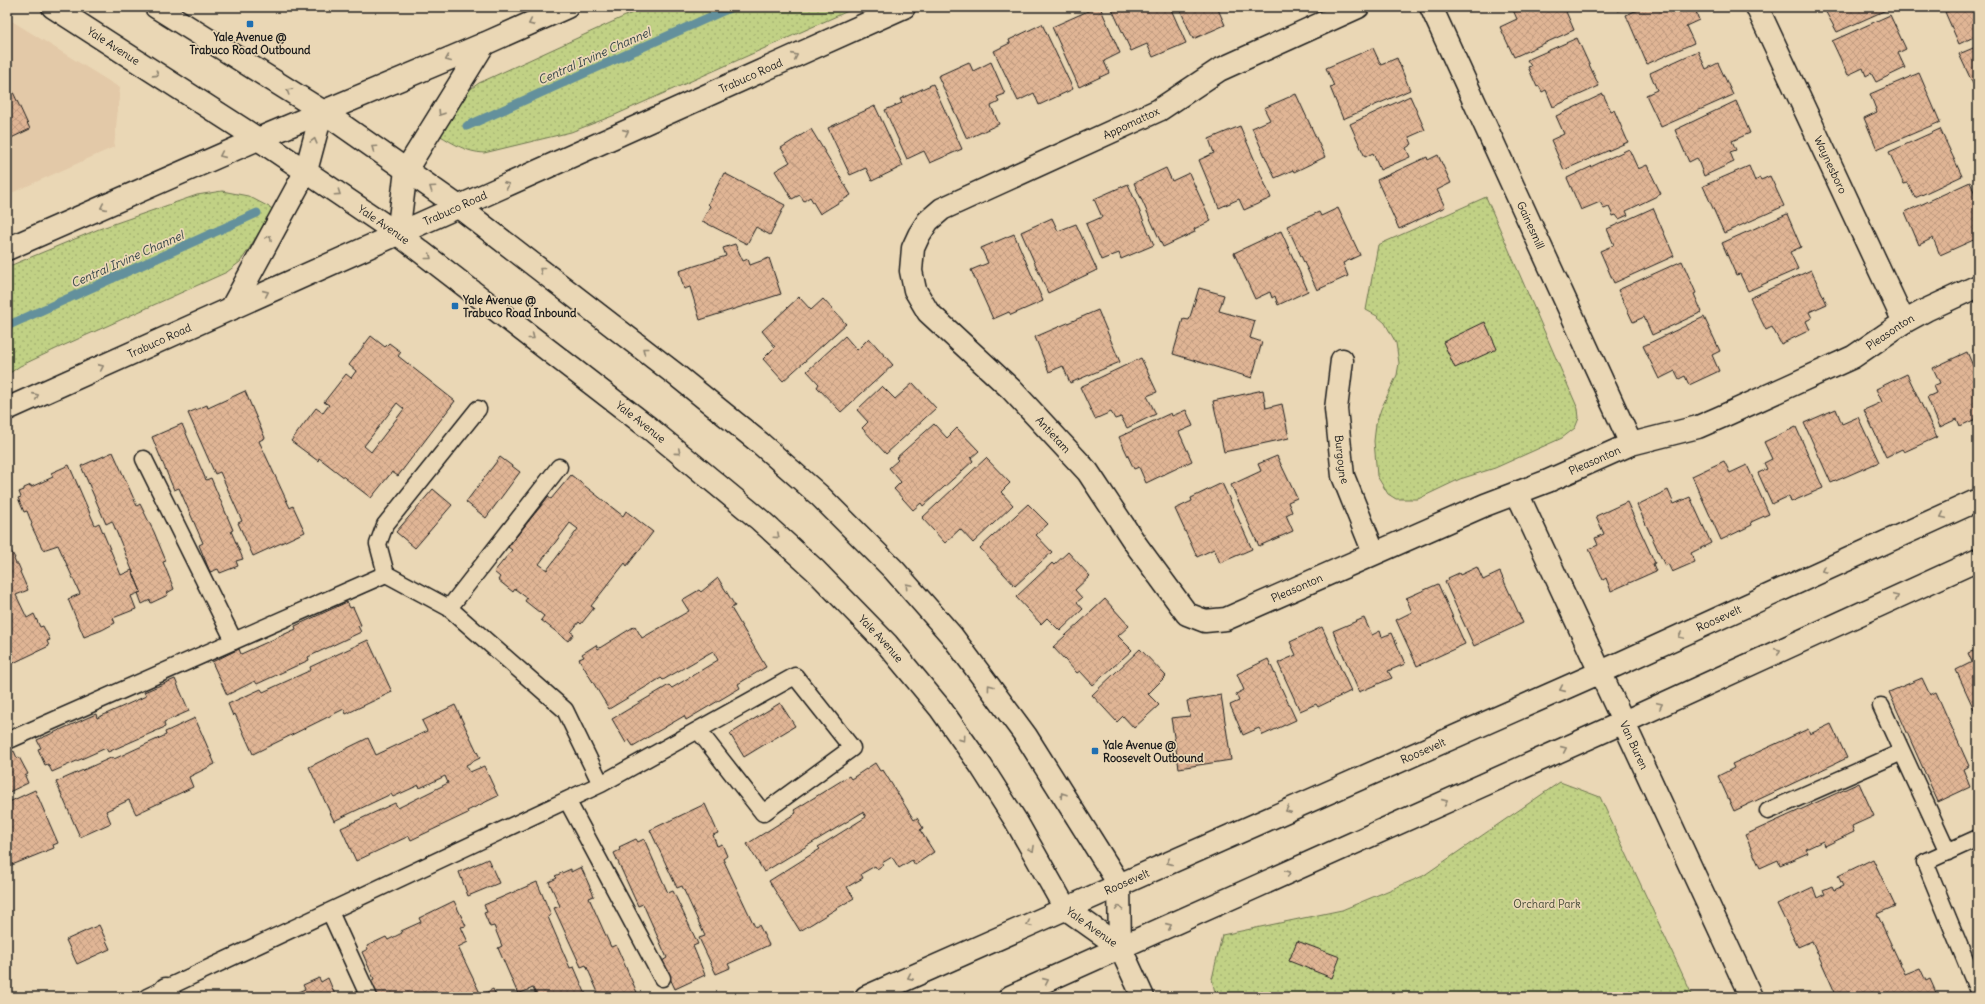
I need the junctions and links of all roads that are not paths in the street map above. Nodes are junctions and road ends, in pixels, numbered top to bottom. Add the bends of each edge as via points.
1 (53, 7) edge
2 (156, 7) edge
3 (567, 7) edge
4 (904, 7) edge
5 (1358, 7) edge
6 (1431, 7) edge
7 (1756, 7) edge
8 (484, 44) junction
9 (322, 112) junction
10 (258, 139) junction
11 (406, 170) junction
12 (306, 171) junction
13 (459, 207) junction
14 (398, 234) junction
15 (914, 248) joint
16 (7, 249) edge
17 (1978, 286) edge
18 (230, 309) junction
19 (1904, 322) junction
20 (1342, 360) dead end
21 (478, 408) dead end
22 (7, 409) edge
23 (1631, 444) junction
24 (144, 459) dead end
25 (559, 467) dead end
26 (1517, 494) junction
27 (1978, 500) edge
28 (1374, 553) junction
29 (1978, 560) edge
30 (386, 574) junction
31 (449, 608) junction
32 (1205, 621) joint
33 (234, 641) junction
34 (1601, 672) junction
35 (1881, 706) dead end
36 (1624, 722) junction
37 (698, 730) junction
38 (7, 741) edge
39 (1902, 752) junction
40 (601, 784) junction
41 (567, 800) junction
42 (1768, 811) dead end
43 (1978, 838) edge
44 (1948, 852) junction
45 (1119, 884) junction
46 (1065, 908) junction
47 (330, 912) junction
48 (1120, 947) junction
49 (662, 978) dead end
50 (1978, 991) edge
51 (161, 994) edge
52 (369, 997) edge
53 (866, 997) edge
54 (1010, 997) edge
55 (1142, 997) edge
56 (1751, 997) edge

1 -> 10 street, Yale Avenue
9 -> 2 street
3 -> 8 street
13 -> 4 street, Trabuco Road
5 - 15 street, Appomattox via 1219,70 1159,110 942,209 928,221
6 - 23 street, Gainesmill
7 - 19 street, Waynesboro
8 -> 9 street
8 -> 11 street
9 - 10 street
11 -> 9 street
12 -> 9 street
10 - 12 street, Yale Avenue
10 -> 16 street
13 -> 11 street
11 - 14 street
12 -> 14 street, Yale Avenue
18 -> 12 street
13 - 14 street, Trabuco Road
45 -> 13 street via 1026,736 952,636 894,570 820,496 760,443
18 -> 14 street, Trabuco Road
14 -> 46 street, Yale Avenue via 649,428 760,520 815,570 887,644 940,708 1016,821
15 - 32 street, Antietam via 912,271 915,290 928,312 1010,389 1088,472 1187,614
17 - 19 street, Pleasonton
22 -> 18 street, Trabuco Road
19 - 23 street, Pleasonton via 1853,357 1721,417 1698,426
20 - 28 street, Burgoyne via 1336,409 1343,476
21 - 30 lane via 385,525 378,544
23 - 26 street, Pleasonton
24 - 33 lane
25 - 31 lane
26 - 28 street, Pleasonton via 1485,505
26 - 34 street, Van Buren
27 -> 34 street, Roosevelt
28 - 32 street, Pleasonton via 1226,619
36 -> 29 street
30 - 31 lane
30 - 33 lane
31 - 40 lane via 565,710
33 - 38 lane
34 - 36 street, Van Buren
34 -> 45 street, Roosevelt
35 - 39 lane
48 -> 36 street
36 - 56 street, Van Buren
37 - 37 lane via 795,676 852,748 763,813
37 - 40 lane
39 - 42 lane
39 - 44 lane
40 - 41 lane
41 - 47 lane
41 - 49 lane
43 - 44 lane
44 - 50 lane via 1925,862
45 - 46 street, Roosevelt
48 -> 45 street, Yale Avenue
46 - 48 street, Yale Avenue
46 -> 53 street, Roosevelt
47 - 51 lane
47 - 52 lane
54 -> 48 street
48 - 55 street, Yale Avenue

